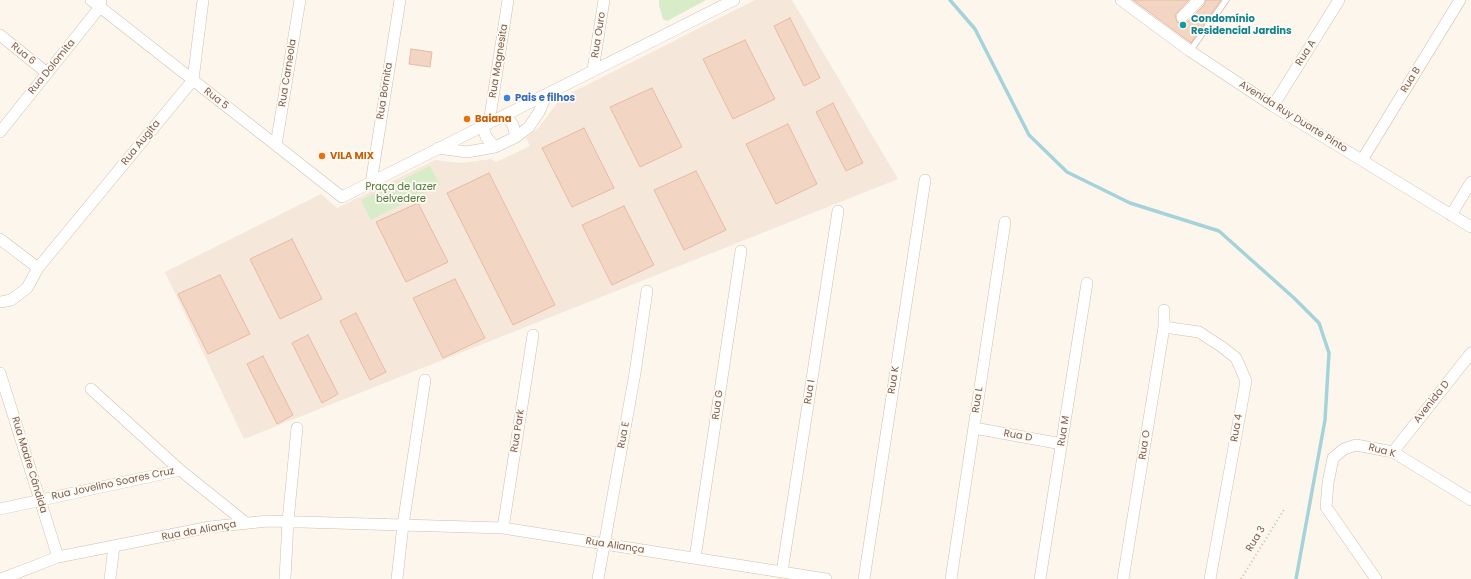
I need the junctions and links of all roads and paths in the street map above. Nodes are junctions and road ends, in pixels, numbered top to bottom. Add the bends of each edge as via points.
1 (91, 0) edge
2 (203, 0) edge
3 (300, 0) edge
4 (400, 0) edge
5 (508, 0) edge
6 (604, 0) edge
7 (734, 0) edge
8 (1121, 0) edge
9 (1199, 0) edge
10 (1226, 0) edge
11 (1339, 0) edge
12 (1460, 0) edge
13 (100, 4) edge
14 (1182, 18) dead end
15 (0, 35) edge
16 (1190, 51) junction
17 (593, 70) junction
18 (47, 73) junction
19 (193, 80) junction
20 (547, 94) junction
21 (1273, 106) junction
22 (505, 115) junction
23 (486, 124) junction
24 (0, 132) edge
25 (516, 137) junction
26 (276, 145) junction
27 (495, 146) junction
28 (438, 148) junction
29 (1362, 160) junction
30 (925, 180) dead end
31 (1471, 182) edge
32 (370, 183) junction
33 (838, 211) dead end
34 (1451, 215) junction
35 (1005, 222) dead end
36 (1471, 227) edge
37 (0, 239) edge
38 (741, 251) dead end
39 (38, 268) junction
40 (1087, 283) dead end
41 (647, 291) dead end
42 (0, 302) edge
43 (1164, 310) dead end
44 (1164, 327) junction
45 (533, 335) dead end
46 (1470, 357) edge
47 (0, 372) edge
48 (425, 380) dead end
49 (91, 389) dead end
50 (6, 409) edge
51 (296, 428) dead end
52 (974, 428) junction
53 (1062, 444) junction
54 (1393, 452) junction
55 (180, 470) junction
56 (39, 499) junction
57 (1471, 500) edge
58 (1285, 508) dead end
59 (0, 509) edge
60 (288, 521) junction
61 (246, 523) junction
62 (403, 525) junction
63 (503, 528) junction
64 (604, 544) junction
65 (114, 546) junction
66 (58, 557) junction
67 (695, 558) junction
68 (782, 572) junction
69 (1, 579) edge
70 (110, 579) edge
71 (285, 579) edge
72 (397, 579) edge
73 (598, 579) edge
74 (826, 579) edge
75 (864, 579) edge
76 (951, 579) edge
77 (1040, 579) edge
78 (1123, 579) edge
79 (1210, 579) edge
80 (1241, 579) edge
81 (1376, 579) edge

1 - 13 street, Rua 5
2 - 19 street
3 - 26 street, Rua Carneola
4 - 32 street, Rua Bornita
5 - 23 street, Rua Magnesita
6 - 17 street, Rua Ouro
7 - 17 street
8 - 16 street, Avenida Ruy Duarte Pinto
9 - 14 street
10 - 16 lane
11 - 21 street, Rua A
12 - 29 street, Rua B
13 - 18 street, Rua Dolomita
13 - 19 street, Rua 5
15 - 18 street, Rua 6
16 - 21 street, Avenida Ruy Duarte Pinto
17 - 20 street
18 - 24 street, Rua Dolomita
19 - 26 street, Rua 5
19 - 39 street, Rua Augita
20 - 22 street
20 - 25 street via 528,128
21 - 29 street, Avenida Ruy Duarte Pinto
22 - 23 street
22 - 25 street via 513,125
23 - 27 street via 486,136
23 - 28 street
25 - 27 street
26 - 32 street, Rua 5 via 342,197
27 - 28 street via 467,152
28 - 32 street
29 - 34 street, Avenida Ruy Duarte Pinto
30 - 75 street, Rua K
31 - 34 street
33 - 68 street, Rua I
34 - 36 street, Avenida Ruy Duarte Pinto
35 - 52 street, Rua L
37 - 39 street
38 - 67 street, Rua G
39 - 42 street, Rua Augita via 27,288 12,300
40 - 53 street, Rua M
41 - 64 street, Rua E via 635,374
43 - 44 street, Rua O
44 - 78 street, Rua O
44 - 79 street, Rua 4 via 1199,332 1222,347 1236,358 1246,381
45 - 63 street, Rua Park
46 - 54 street, Avenida D
47 - 50 street, Rua Madre Cândida
48 - 62 street
49 - 55 street
50 - 56 street, Rua Madre Cândida
51 - 60 street
52 - 53 street, Rua D
52 - 76 street, Rua L
53 - 77 street, Rua M
54 - 57 street, Rua K
54 - 81 street, Rua K via 1356,445 1344,449 1333,458 1328,483 1326,507
55 - 56 street, Rua Jovelino Soares Cruz
55 - 61 street
56 - 59 street, Rua Jovelino Soares Cruz
56 - 66 street, Rua Madre Cândida
58 - 80 path, Rua 3
60 - 61 street, Rua da Aliança
60 - 62 street, Rua da Aliança
60 - 71 street
61 - 65 street, Rua da Aliança via 210,527
62 - 63 street, Rua Aliança
62 - 72 street
63 - 64 street, Rua Aliança
64 - 67 street, Rua Aliança
64 - 73 street, Rua E
65 - 66 street, Rua da Aliança
65 - 70 street
66 - 69 street, Rua da Aliança
67 - 68 street, Rua Aliança
68 - 74 street, Rua Aliança

